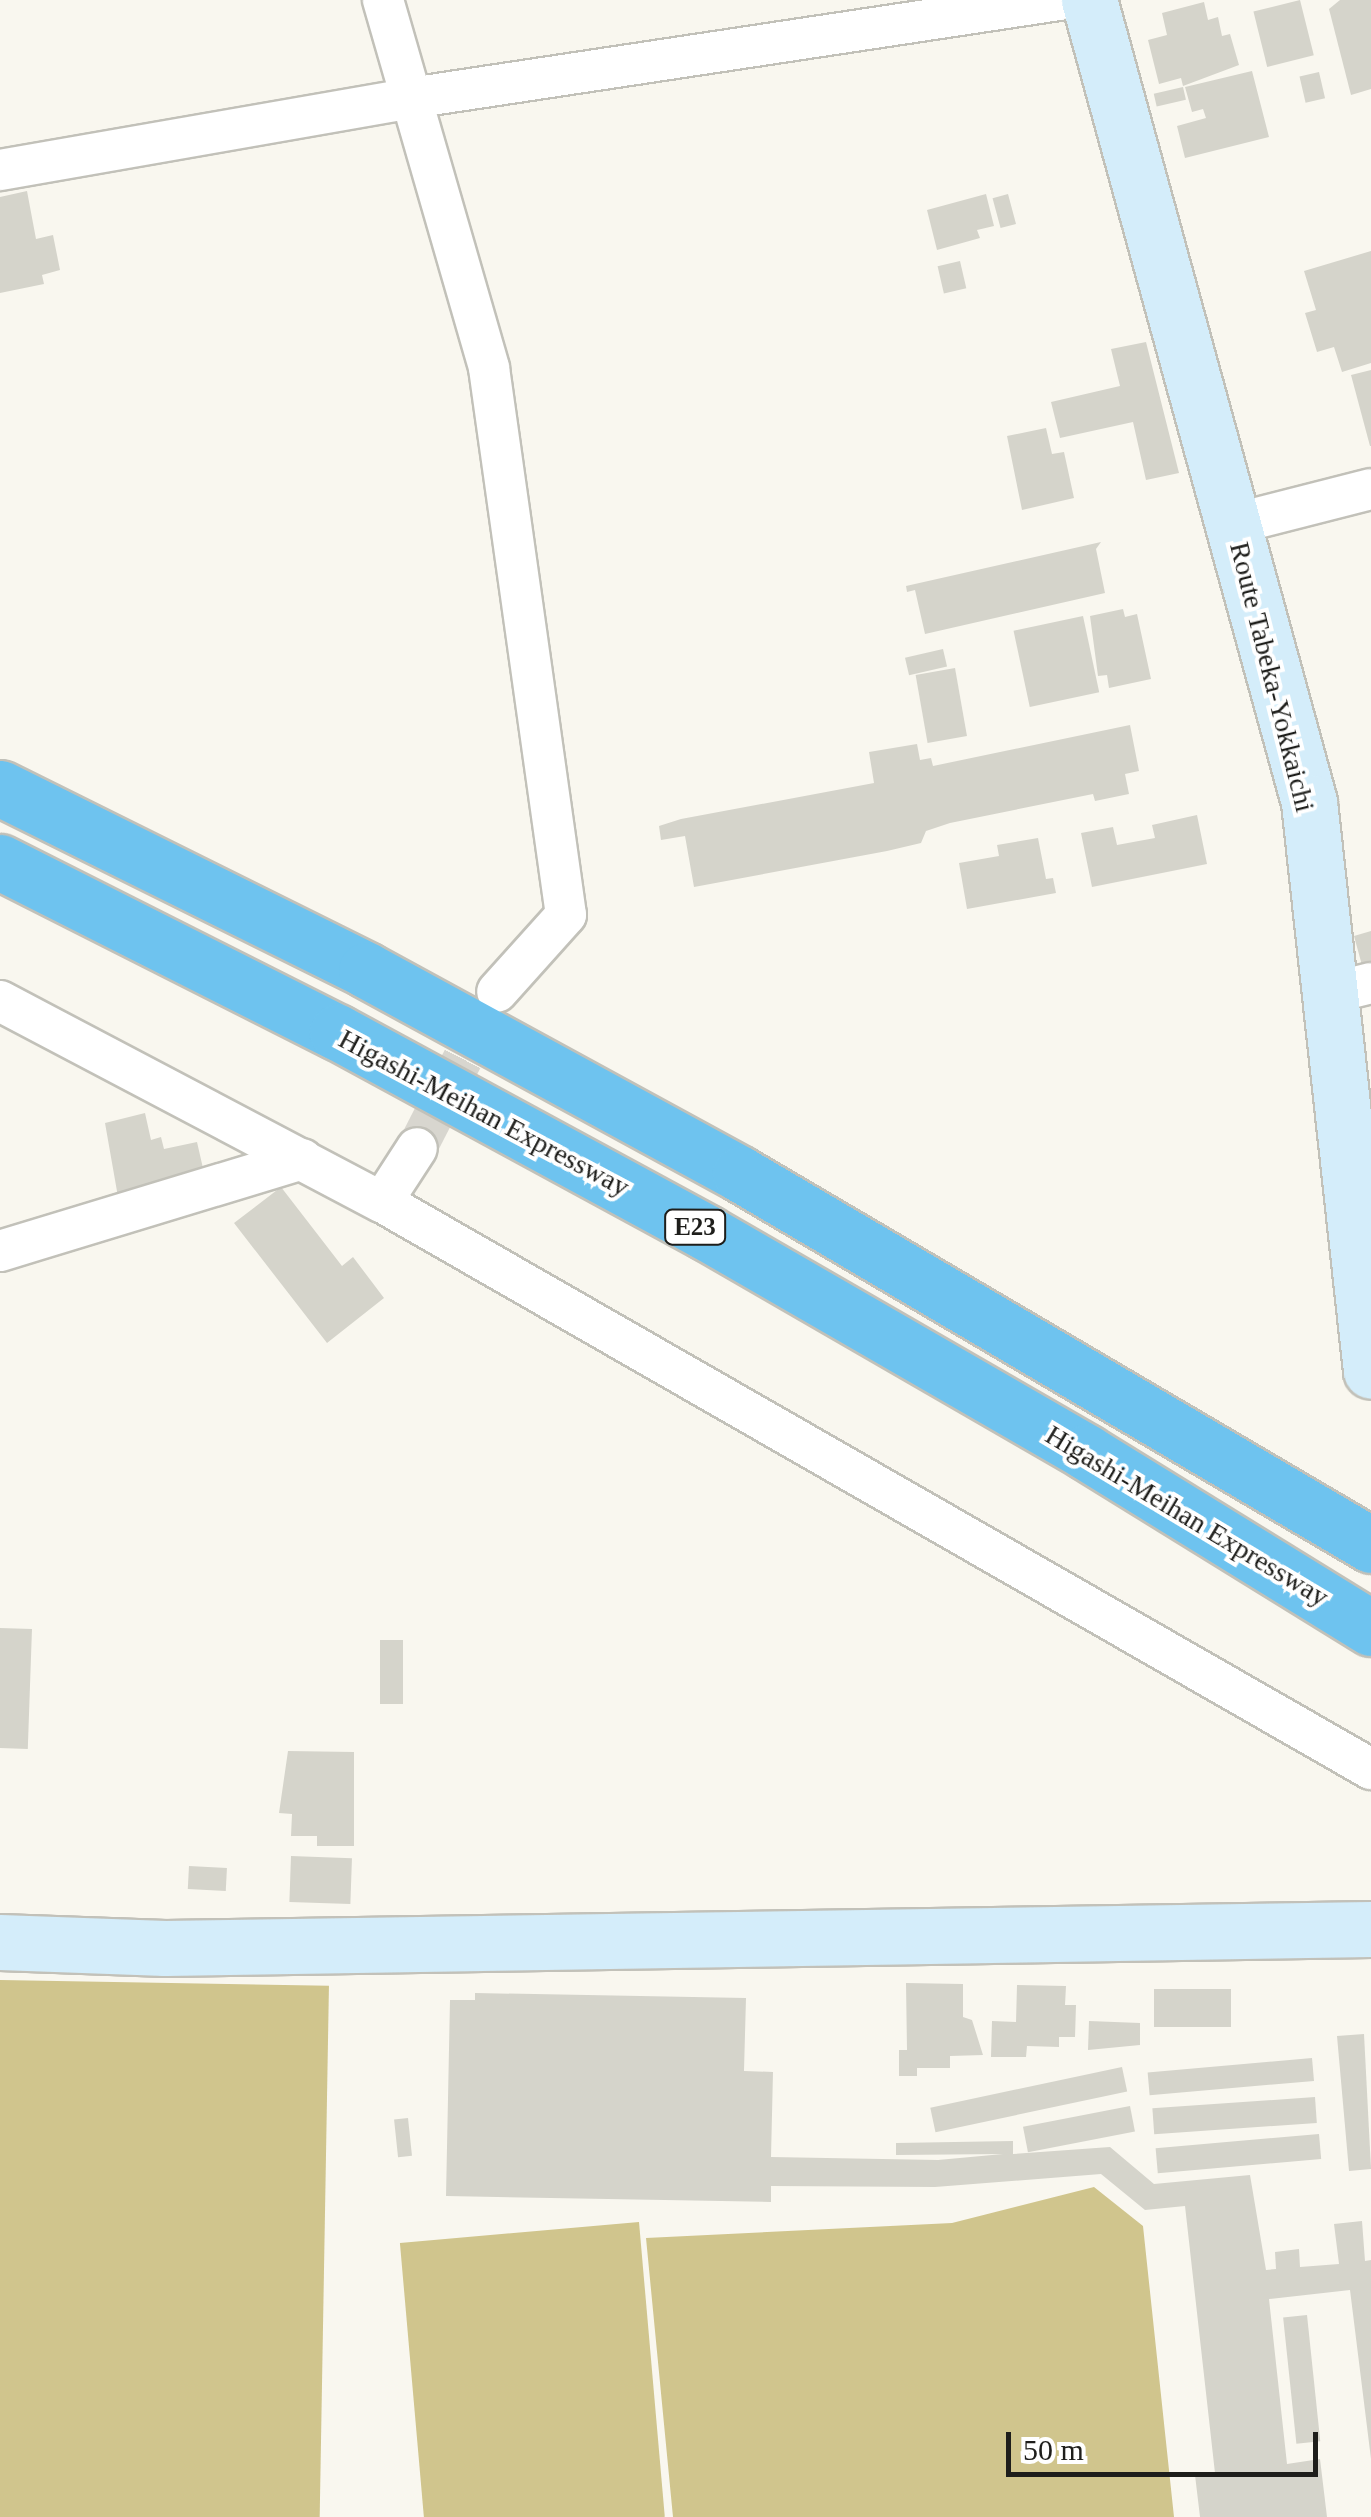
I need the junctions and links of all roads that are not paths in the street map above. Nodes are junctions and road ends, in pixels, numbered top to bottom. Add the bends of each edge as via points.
1 (383, 0) edge
2 (1059, 0) edge
3 (1090, 0) edge
4 (411, 98) junction
5 (0, 170) edge
6 (1371, 489) edge
7 (1234, 524) junction
8 (0, 788) edge
9 (0, 862) edge
10 (1349, 989) edge
11 (497, 992) tunnel mouth
12 (0, 1000) edge
13 (417, 1148) tunnel mouth
14 (302, 1159) junction
15 (382, 1202) junction
16 (0, 1251) edge
17 (1371, 1371) edge
18 (1371, 1545) edge
19 (1371, 1628) edge
20 (1371, 1769) edge
21 (1371, 1929) edge
22 (0, 1942) edge

1 - 4 street
2 - 4 street
3 - 7 main road, Route Tabeka-Yokkaichi
4 - 5 street
4 - 11 street via 492,387 566,915
6 - 7 street
7 - 10 main road, Route Tabeka-Yokkaichi via 1309,802
8 - 18 highway, E23 via 366,970 740,1174
9 - 19 highway, Higashi-Meihan Expressway / E23 via 337,1032 707,1234 1086,1452
10 - 17 main road, Route Tabeka-Yokkaichi
12 - 14 street
13 - 15 street
14 - 15 street
14 - 16 street
15 - 20 street
21 - 22 main road via 164,1948

